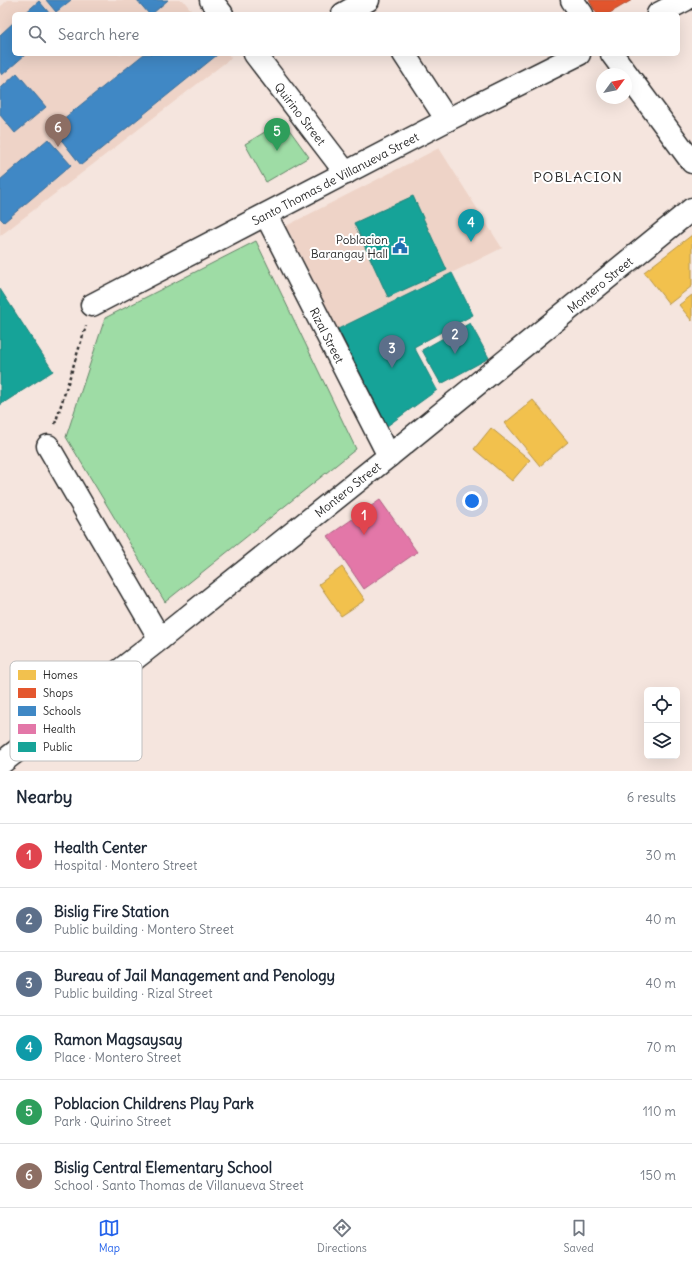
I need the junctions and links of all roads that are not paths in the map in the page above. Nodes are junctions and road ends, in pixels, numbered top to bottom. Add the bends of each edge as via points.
1 (211, 0) edge
2 (369, 0) edge
3 (572, 0) edge
4 (685, 0) edge
5 (220, 12) edge
6 (347, 12) edge
7 (377, 12) edge
8 (581, 12) edge
9 (662, 12) edge
10 (261, 56) edge
11 (405, 56) edge
12 (575, 56) edge
13 (613, 56) edge
14 (447, 120) junction
15 (692, 162) edge
16 (346, 173) junction
17 (692, 209) edge
18 (266, 215) junction
19 (92, 305) road end
20 (48, 446) road end
21 (389, 456) junction
22 (160, 639) junction
23 (132, 661) edge
24 (10, 756) edge
25 (0, 764) edge

1 - 5 street
2 - 6 street
2 - 7 street
3 - 8 street
4 - 9 street
10 - 16 street, Quirino Street
11 - 14 street
12 - 14 street, Santo Thomas de Villanueva Street
13 - 15 street
14 - 16 street, Santo Thomas de Villanueva Street
16 - 18 street, Santo Thomas de Villanueva Street
17 - 21 street, Montero Street
18 - 19 street, Santo Thomas de Villanueva Street
18 - 21 street, Rizal Street
20 - 22 street
21 - 22 street, Montero Street
22 - 23 street, Montero Street
24 - 25 street, Montero Street

